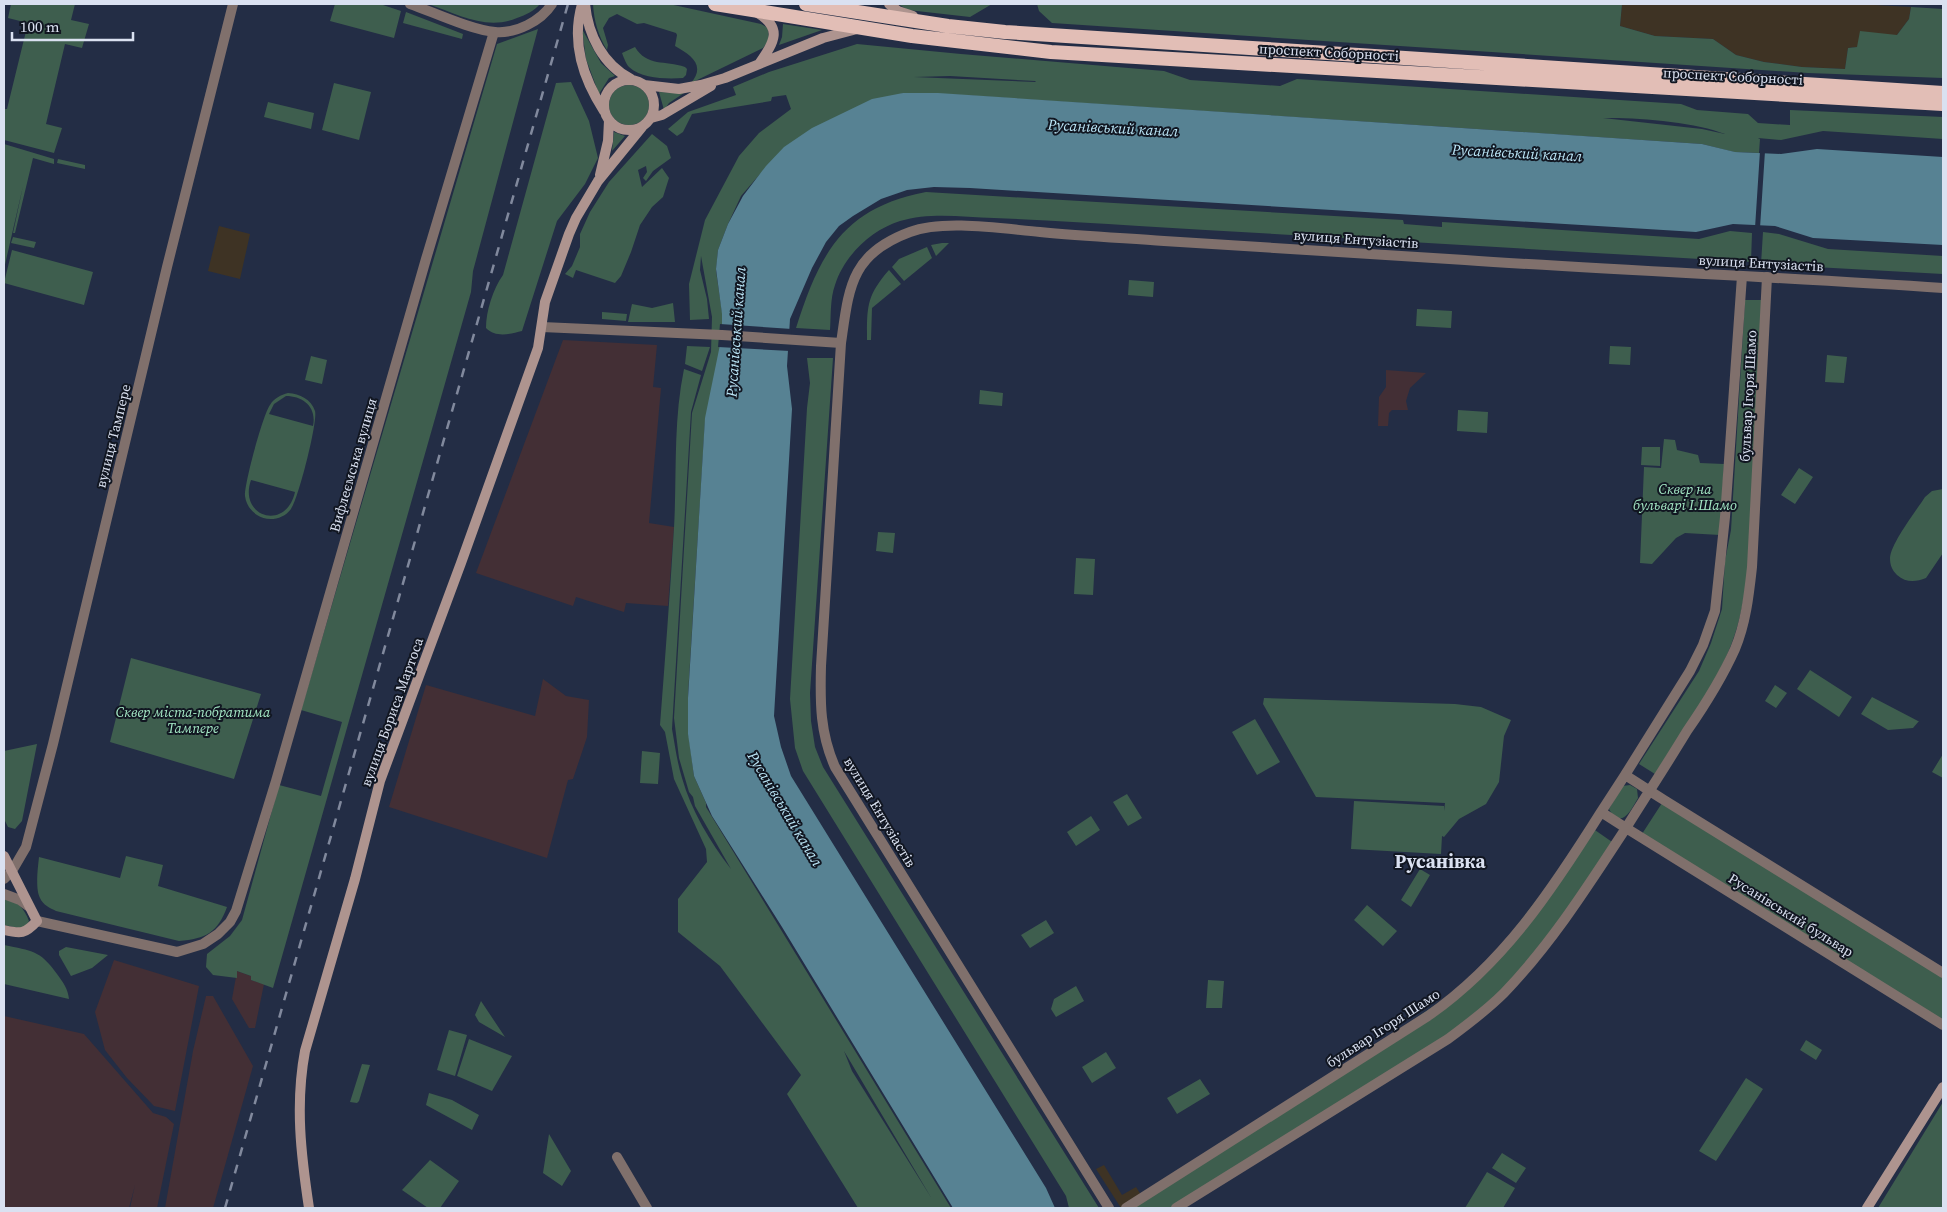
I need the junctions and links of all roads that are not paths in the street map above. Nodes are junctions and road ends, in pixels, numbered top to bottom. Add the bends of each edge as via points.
1 (233, 4) edge
2 (410, 4) edge
3 (552, 4) edge
4 (583, 4) edge
5 (715, 4) edge
6 (806, 4) edge
7 (889, 4) edge
8 (755, 12) junction
9 (932, 23) junction
10 (859, 28) junction
11 (494, 32) junction
12 (758, 64) junction
13 (725, 78) junction
14 (632, 80) junction
15 (644, 85) junction
16 (1943, 93) edge
17 (1943, 104) edge
18 (607, 116) junction
19 (651, 118) junction
20 (642, 127) junction
21 (598, 181) junction
22 (1742, 276) junction
23 (1767, 277) junction
24 (1943, 288) edge
25 (542, 326) junction
26 (841, 343) junction
27 (1625, 775) junction
28 (1649, 791) junction
29 (1600, 812) junction
30 (1626, 828) junction
31 (4, 856) edge
32 (12, 871) junction
33 (4, 879) edge
34 (4, 894) edge
35 (28, 906) junction
36 (37, 921) junction
37 (4, 930) edge
38 (1943, 973) edge
39 (1943, 1025) edge
40 (1943, 1087) edge
41 (618, 1157) dead end
42 (309, 1208) edge
43 (647, 1208) edge
44 (1109, 1208) edge
45 (1126, 1208) edge
46 (1176, 1208) edge
47 (1867, 1208) edge

1 - 32 street, вулиця Тампере via 53,744 26,847
2 - 11 street
3 - 11 street via 534,21 508,31
4 - 14 main road via 591,33 605,57
4 - 18 main road via 576,25 577,42 586,78
5 - 8 highway, проспект Соборності
6 - 9 highway, проспект Соборності
7 - 9 main road via 898,11
8 - 10 highway, проспект Соборності
8 - 12 main road via 765,17 774,28 774,37
9 - 16 highway, проспект Соборності via 1005,32
10 - 12 main road via 823,38
10 - 17 highway, проспект Соборності via 1051,52
11 - 36 street, Вифлеємська вулиця via 236,911 218,934 203,944 177,952
12 - 13 main road
13 - 15 main road via 686,88
13 - 19 main road via 662,115
14 - 15 main road
14 - 18 main road via 624,80 610,89 604,104
15 - 19 main road via 654,104
18 - 20 main road via 620,129
18 - 21 main road, вулиця Бориса Мартоса via 608,141
19 - 20 main road
20 - 21 main road, вулиця Бориса Мартоса
21 - 25 main road, вулиця Бориса Мартоса via 569,234 545,302
22 - 23 street, вулиця Ентузіастів
22 - 26 street, вулиця Ентузіастів via 1081,236 971,226 935,227 914,230 895,238 878,248 865,262 854,277 849,292
22 - 27 street, бульвар Ігоря Шамо via 1715,612 1690,670
23 - 24 street, вулиця Ентузіастів
23 - 28 street, бульвар Ігоря Шамо via 1756,517 1748,602 1736,647 1720,680
25 - 26 street
25 - 42 main road, вулиця Бориса Мартоса via 524,388 380,782 305,1051 299,1116
26 - 44 street, вулиця Ентузіастів via 821,666 821,707 827,748 835,767
27 - 28 street
27 - 29 street, бульвар Ігоря Шамо
28 - 30 street, бульвар Ігоря Шамо
28 - 38 street
29 - 30 street, Русанівський бульвар
29 - 45 street, бульвар Ігоря Шамо via 1540,906 1508,945 1455,998
30 - 39 street, Русанівський бульвар
30 - 46 street via 1563,923 1523,972 1475,1019
31 - 32 main road
32 - 33 street, вулиця Тампере
32 - 35 main road
34 - 35 street
35 - 36 main road
36 - 37 main road via 24,932
40 - 47 main road
41 - 43 street

